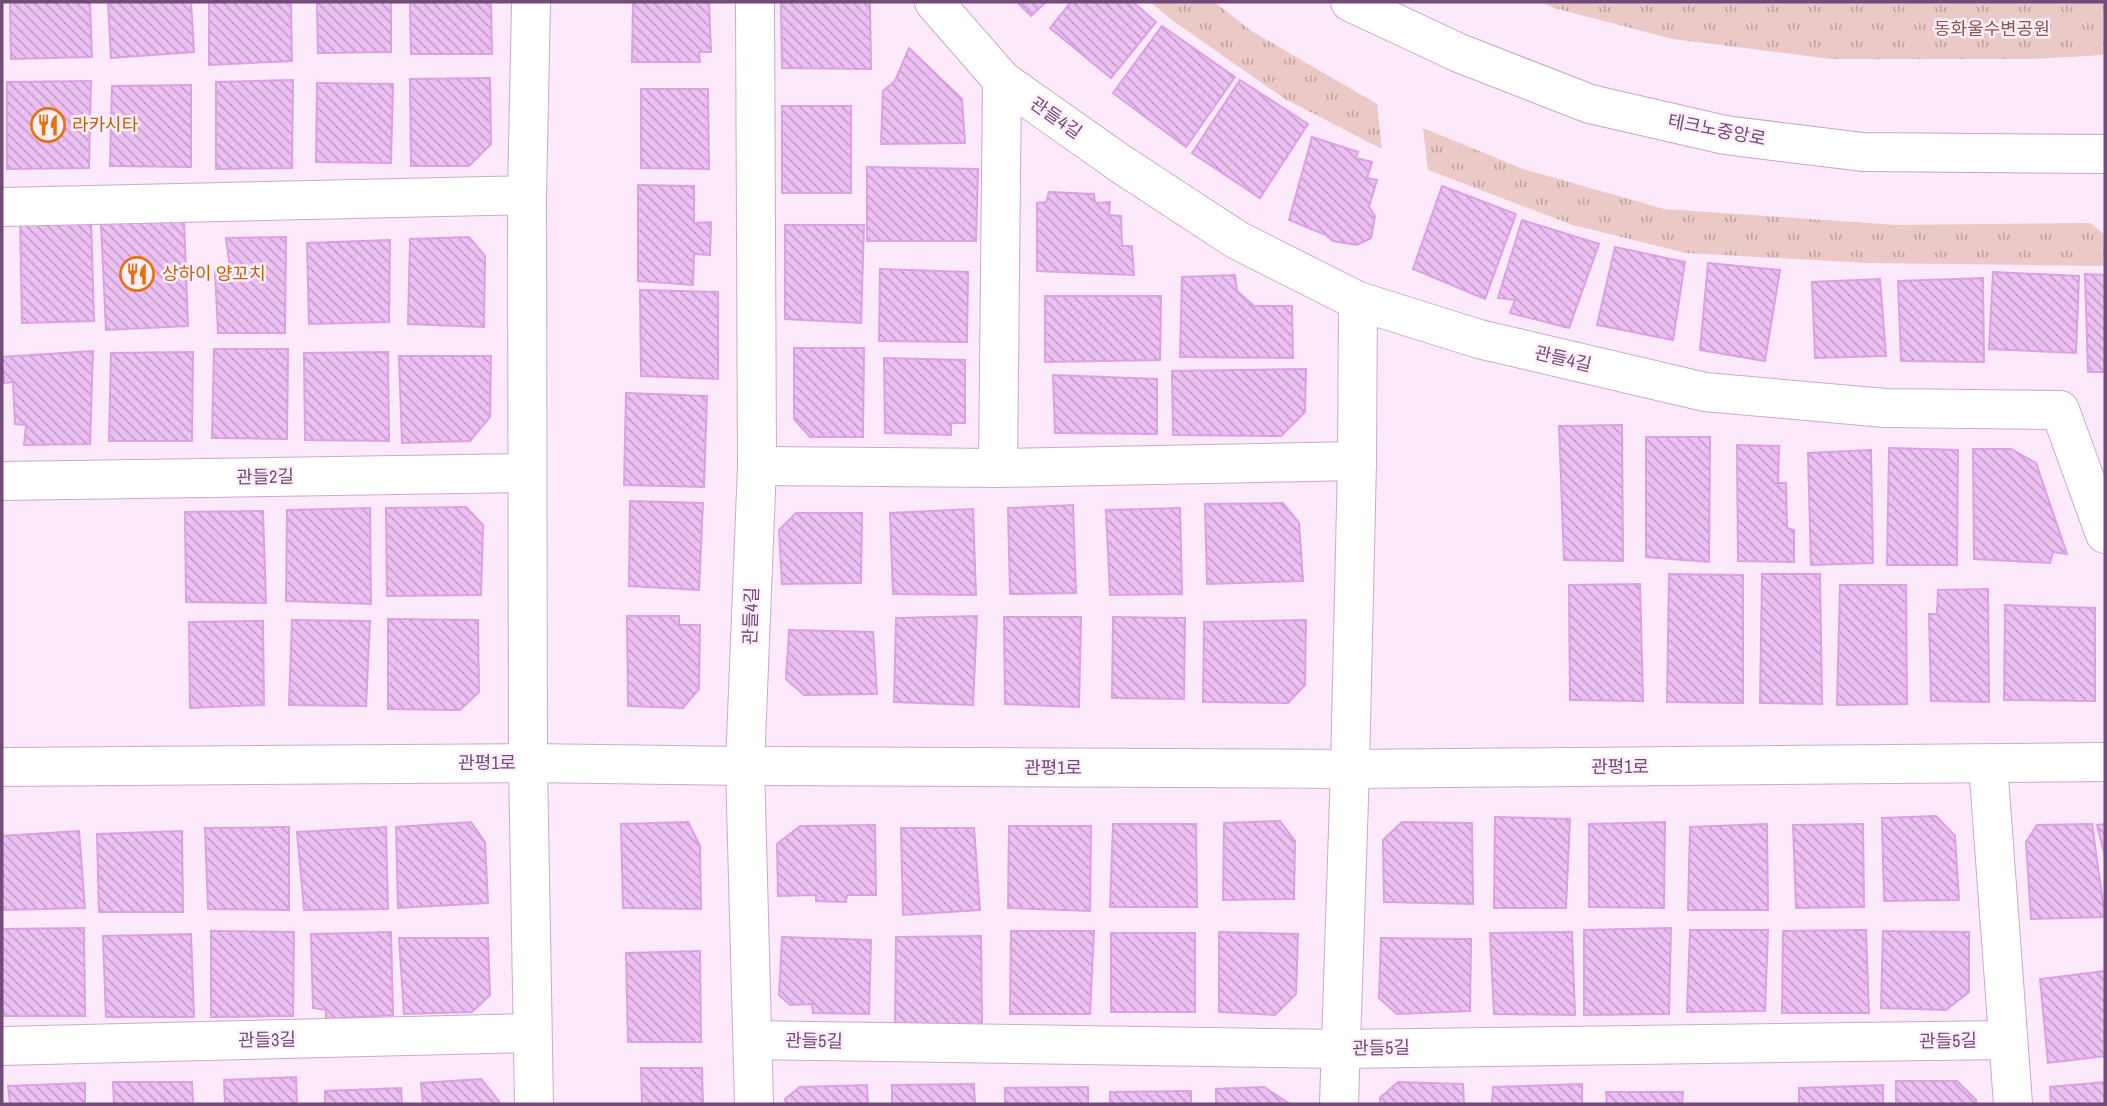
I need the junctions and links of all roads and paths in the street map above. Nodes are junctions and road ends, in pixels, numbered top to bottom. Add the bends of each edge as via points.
1 (531, 2) edge
2 (755, 2) edge
3 (934, 2) edge
4 (1350, 2) edge
5 (1003, 80) junction
6 (2023, 152) junction
7 (2105, 154) edge
8 (2105, 179) edge
9 (527, 195) junction
10 (2, 207) edge
11 (1359, 301) junction
12 (1357, 461) junction
13 (757, 466) junction
14 (998, 468) junction
15 (527, 473) junction
16 (2, 481) edge
17 (2105, 534) edge
18 (2105, 762) edge
19 (528, 763) junction
20 (1988, 764) junction
21 (745, 766) junction
22 (2, 767) edge
23 (1350, 769) junction
24 (532, 1033) junction
25 (753, 1040) junction
26 (2008, 1040) junction
27 (2, 1046) edge
28 (1340, 1049) junction
29 (534, 1104) edge
30 (754, 1104) edge
31 (1339, 1104) edge
32 (2013, 1104) edge

1 - 9 street
2 - 13 street, 관들4길
3 - 5 street, 관들4길
4 - 6 street, 테크노중앙로 via 1460,53 1590,104 1725,135 1863,152
5 - 11 street, 관들4길 via 1237,240
5 - 14 street, 관들4길
6 - 7 street, 테크노중앙로
6 - 8 street via 2047,179
9 - 10 street
9 - 15 street
11 - 12 street
11 - 17 street, 관들4길 via 1479,339 1705,392 1885,408 2060,410
12 - 14 street
12 - 23 street
13 - 14 street
13 - 21 street, 관들4길
15 - 16 street, 관들2길
15 - 19 street
18 - 20 street, 관평1로
19 - 21 street, 관평1로
19 - 22 street, 관평1로
19 - 24 street
20 - 23 street, 관평1로
20 - 26 street
21 - 23 street, 관평1로
21 - 25 street
23 - 28 street
24 - 27 street, 관들3길
24 - 29 street
25 - 28 street, 관들5길
25 - 30 street
26 - 28 street, 관들5길
26 - 32 street
28 - 31 street

